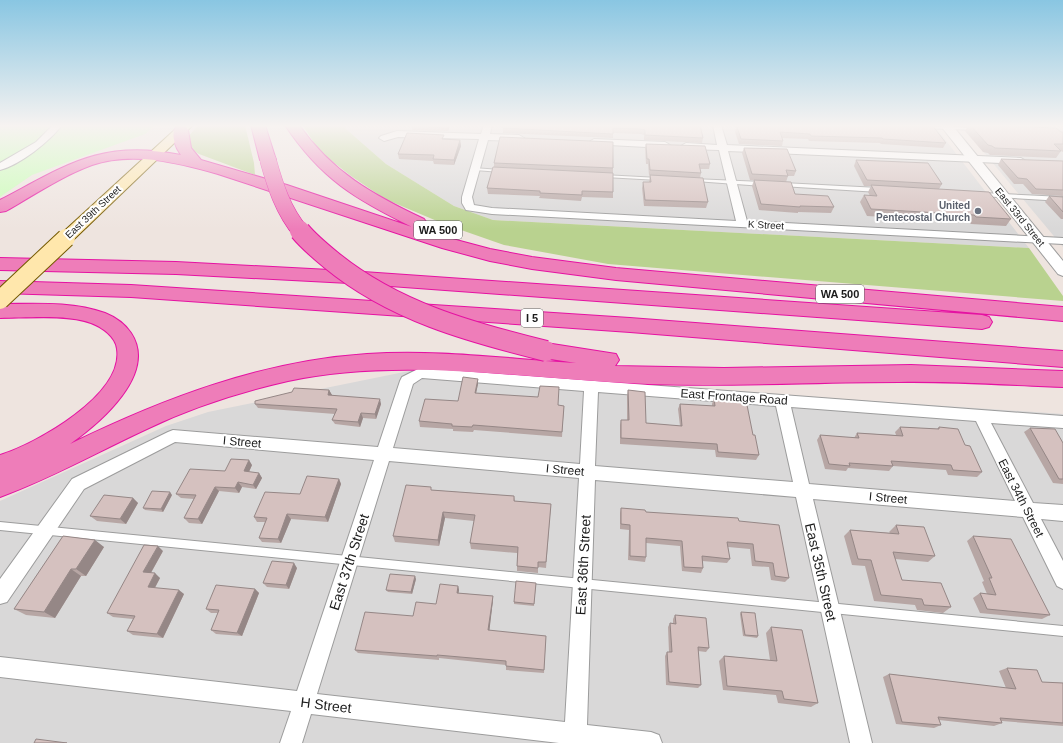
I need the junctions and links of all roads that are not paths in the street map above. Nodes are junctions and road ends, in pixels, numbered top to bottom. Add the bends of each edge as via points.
1 (12, 160) edge
2 (97, 160) edge
3 (149, 160) edge
4 (179, 160) edge
5 (193, 160) edge
6 (268, 160) edge
7 (318, 160) edge
8 (478, 160) edge
9 (726, 160) edge
10 (974, 160) edge
11 (1006, 160) edge
12 (1033, 161) edge
13 (195, 162) junction
14 (0, 166) edge
15 (475, 169) junction
16 (506, 171) edge
17 (599, 176) edge
18 (661, 179) edge
19 (692, 180) edge
20 (731, 182) junction
21 (770, 184) edge
22 (778, 185) edge
23 (887, 190) edge
24 (980, 195) edge
25 (1003, 196) junction
26 (1063, 199) edge
27 (0, 207) edge
28 (742, 224) junction
29 (1038, 240) junction
30 (1063, 241) edge
31 (0, 264) edge
32 (1063, 271) edge
33 (616, 274) junction
34 (0, 287) edge
35 (0, 300) edge
36 (0, 311) edge
37 (1063, 314) edge
38 (1063, 327) edge
39 (1063, 359) edge
40 (911, 373) junction
41 (1063, 379) edge
42 (407, 381) joint
43 (591, 386) junction
44 (782, 400) junction
45 (980, 415) junction
46 (1063, 422) edge
47 (383, 454) junction
48 (0, 466) edge
49 (588, 472) junction
50 (0, 486) edge
51 (803, 490) junction
52 (1028, 510) junction
53 (1063, 513) edge
54 (0, 526) edge
55 (46, 530) junction
56 (350, 560) junction
57 (1063, 580) edge
58 (582, 584) junction
59 (0, 595) edge
60 (830, 608) junction
61 (1063, 631) edge
62 (0, 667) edge
63 (304, 702) junction
64 (575, 739) edge
65 (291, 743) edge
66 (651, 743) edge
67 (861, 743) edge

1 - 14 street
2 - 27 highway via 54,176
3 - 35 main road, East 39th Street, bridge
4 - 13 highway
5 - 13 highway
6 - 40 highway, bridge via 275,185 293,222 305,237 340,269 367,287 424,315 461,329 546,351 656,364
7 - 33 highway, WA 500 via 338,178 418,223 492,249
8 - 15 street
9 - 20 street
10 - 25 street, East 33rd Street
11 - 12 street
13 - 33 highway via 450,245 544,266
15 - 16 lane
15 - 28 street, K Street via 467,197 470,208
17 - 18 lane
19 - 20 lane
20 - 21 lane
20 - 28 street
22 - 23 lane
24 - 25 lane
25 - 26 lane
25 - 29 street, East 33rd Street
28 - 29 street, K Street
29 - 30 street, K Street
29 - 32 street, East 33rd Street
31 - 38 highway, I 5 via 176,268 341,277
33 - 37 highway, WA 500
34 - 39 highway, I 5 via 131,291 630,325
36 - 48 highway via 66,312 99,318 111,324 123,336 129,354 121,380 111,395 89,417 66,435
40 - 41 highway
40 - 50 highway via 696,378 424,360 344,363 288,372 244,383 183,404 141,421 46,468
42 - 43 street, East Frontage Road via 420,373
42 - 47 street, East 37th Street
43 - 44 street, East Frontage Road
43 - 49 street, East 36th Street
44 - 45 street, East Frontage Road
44 - 51 street, East 35th Street
45 - 46 street, East Frontage Road
45 - 52 street, East 34th Street
47 - 49 street, I Street
47 - 55 street, I Street via 173,436 78,484
47 - 56 street, East 37th Street
49 - 51 street, I Street
49 - 58 street, East 36th Street
51 - 52 street, I Street
51 - 60 street, East 35th Street
52 - 53 street, I Street
52 - 57 street, East 34th Street
54 - 55 lane
55 - 56 lane
55 - 59 street
56 - 58 lane
56 - 63 street, East 37th Street
58 - 60 lane
58 - 64 street, East 36th Street
60 - 61 lane
60 - 67 street, East 35th Street
62 - 63 street, H Street
63 - 64 street, H Street
63 - 65 street, East 37th Street
64 - 66 street, H Street

